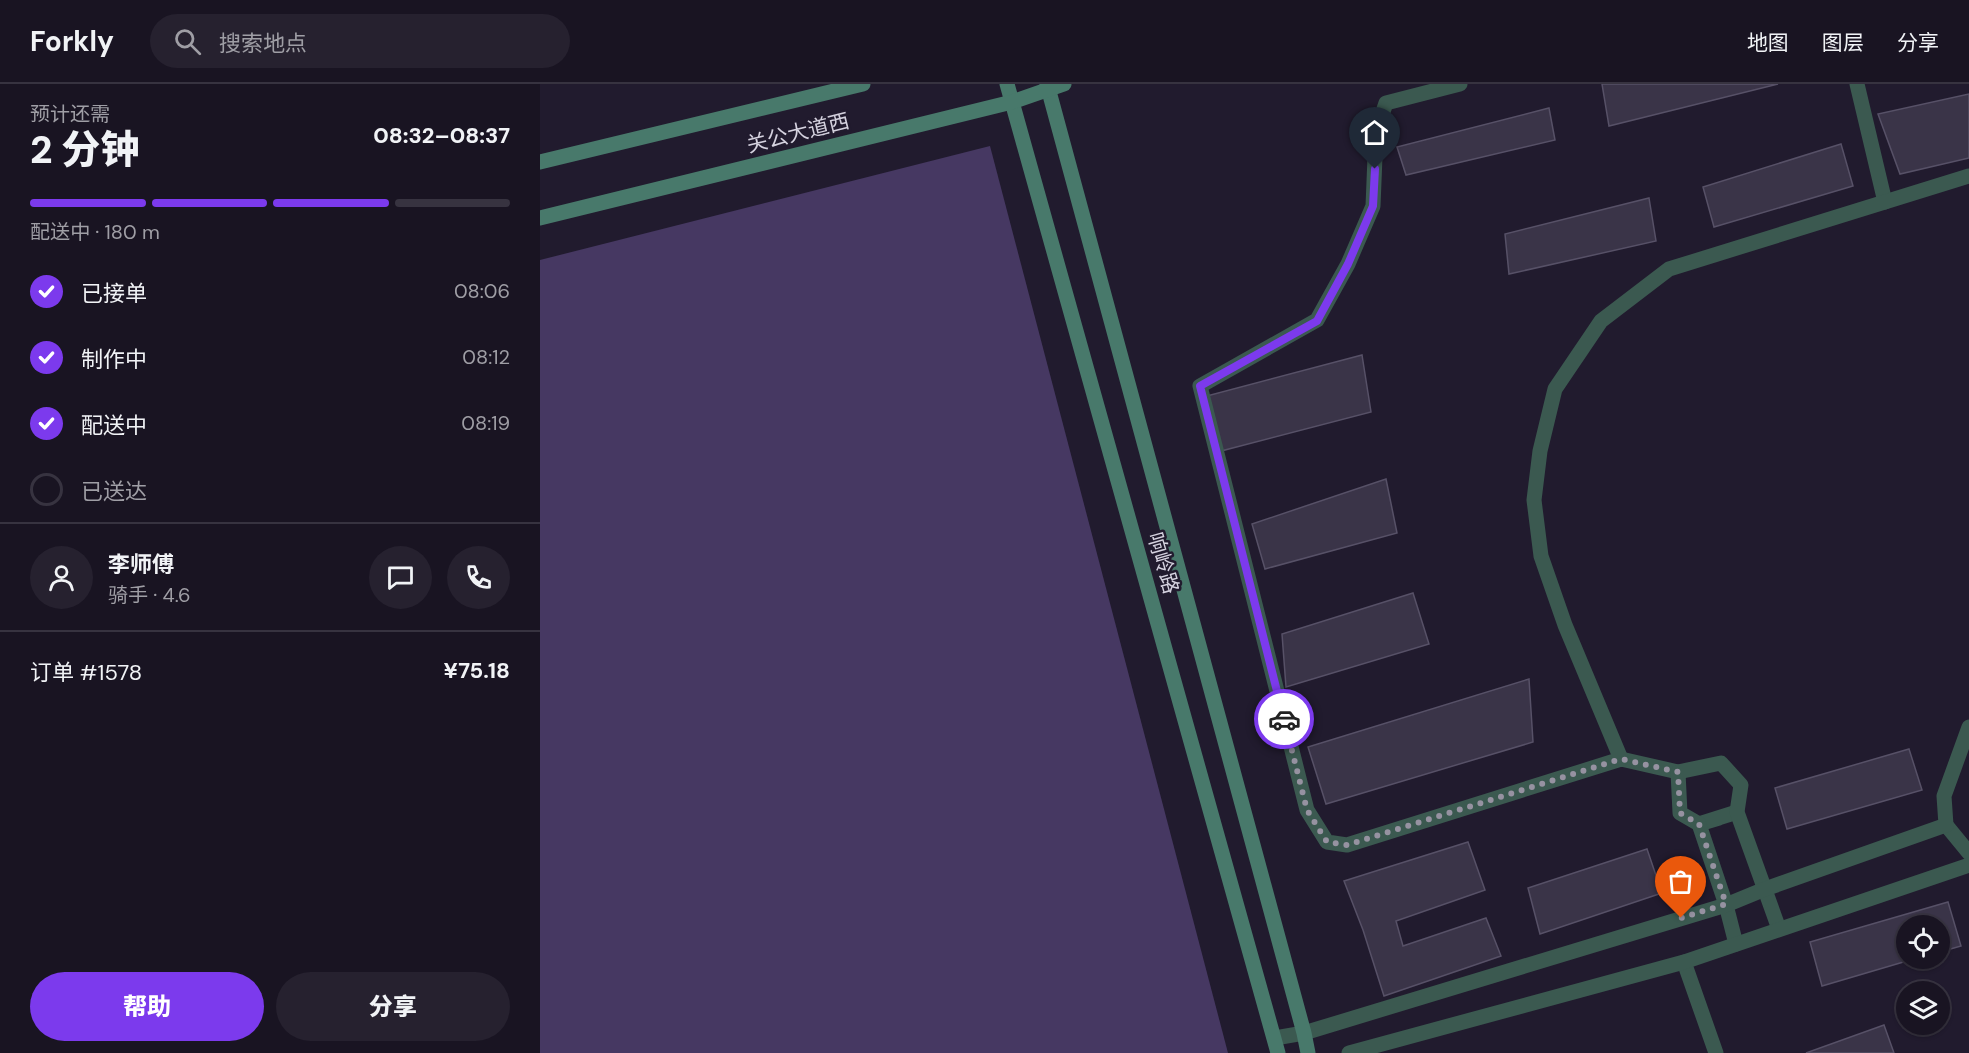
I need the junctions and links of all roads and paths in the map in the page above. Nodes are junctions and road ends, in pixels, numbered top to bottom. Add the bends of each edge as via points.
1 (862, 84) edge
2 (1007, 84) edge
3 (1064, 84) edge
4 (1460, 84) edge
5 (1857, 84) edge
6 (1048, 86) edge
7 (1012, 102) junction
8 (540, 162) edge
9 (1969, 176) edge
10 (1885, 202) junction
11 (540, 218) edge
12 (1969, 727) edge
13 (1621, 759) junction
14 (1678, 772) junction
15 (1737, 812) junction
16 (1719, 818) dead end
17 (1699, 824) junction
18 (1946, 825) junction
19 (1969, 853) edge
20 (1969, 866) edge
21 (1765, 889) junction
22 (1726, 904) junction
23 (1779, 930) junction
24 (1736, 944) junction
25 (1684, 962) junction
26 (1304, 1033) junction
27 (1276, 1046) edge
28 (1308, 1053) edge
29 (1348, 1053) edge
30 (1716, 1053) edge

1 - 8 street, 关公大道西
2 - 7 street, 响岭路
3 - 6 street, 关公大道西
4 - 13 street via 1386,103 1376,132 1373,206 1317,321 1200,386 1307,810 1327,842 1347,845
5 - 10 street
6 - 7 street, 关公大道西
6 - 26 street, 响岭路
7 - 11 street, 关公大道西
7 - 27 street, 响岭路
9 - 10 street
10 - 13 street via 1669,269 1601,321 1556,389 1540,451 1534,500 1541,556
12 - 18 street via 1944,796
13 - 14 street
14 - 15 street via 1721,763 1741,785
14 - 17 street via 1680,813
15 - 17 street
15 - 21 street
16 - 17 street
17 - 22 street
18 - 19 street
18 - 21 street
20 - 23 street
21 - 22 street
21 - 23 street
22 - 24 street
22 - 26 street
23 - 24 street
24 - 25 street
25 - 29 street
25 - 30 street
26 - 27 street
26 - 28 street, 响岭路

